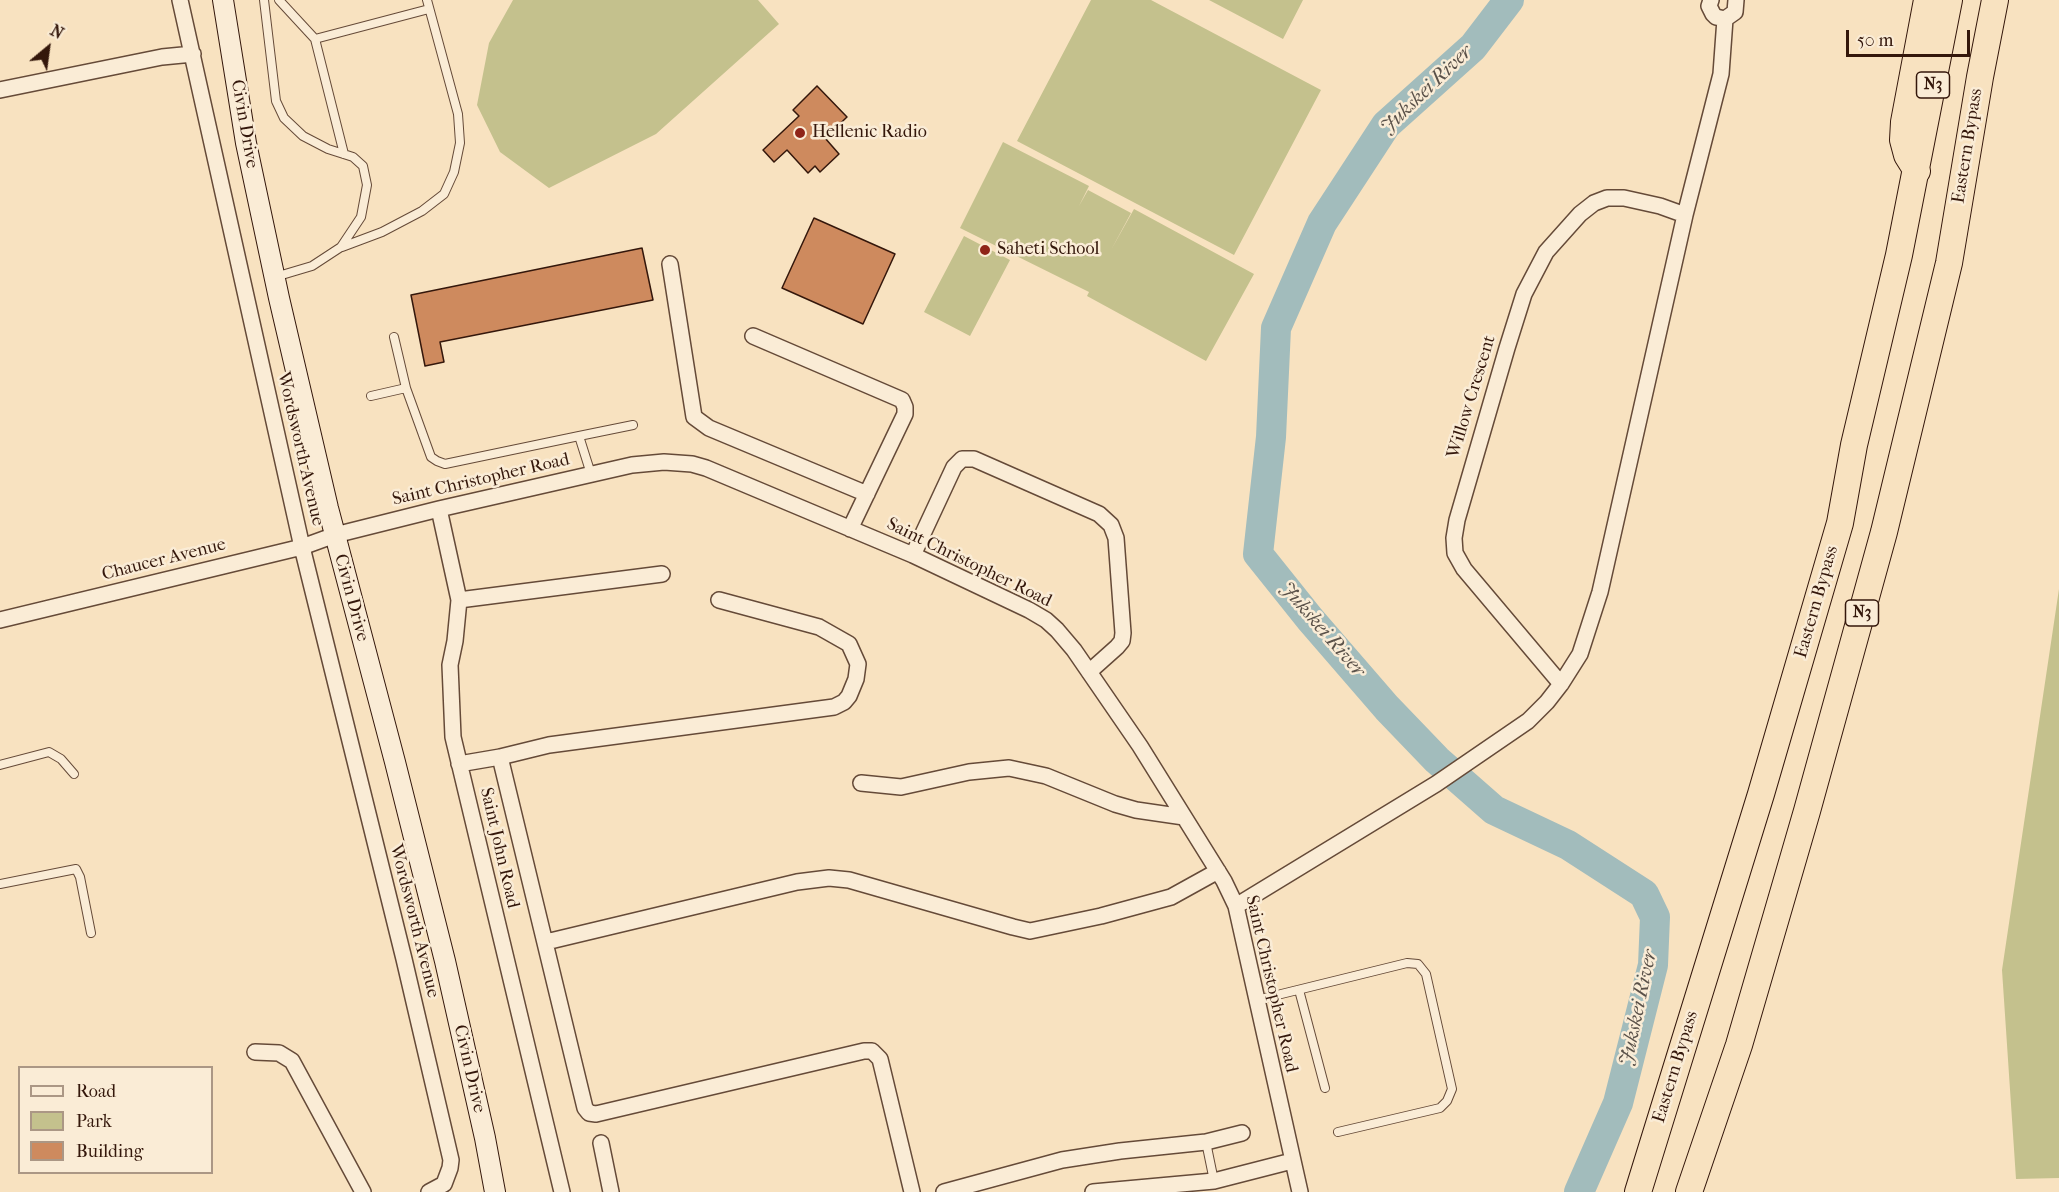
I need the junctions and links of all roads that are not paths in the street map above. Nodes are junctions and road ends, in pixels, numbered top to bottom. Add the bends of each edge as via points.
1 (180, 0) edge
2 (223, 0) edge
3 (264, 0) edge
4 (279, 0) edge
5 (1711, 0) edge
6 (1736, 0) edge
7 (1927, 0) edge
8 (1950, 0) edge
9 (2006, 0) edge
10 (428, 4) edge
11 (1993, 11) edge
12 (1725, 19) junction
13 (315, 39) junction
14 (193, 54) junction
15 (0, 90) edge
16 (344, 154) junction
17 (1917, 171) junction
18 (1685, 215) junction
19 (340, 247) junction
20 (670, 264) dead end
21 (274, 277) junction
22 (753, 336) dead end
23 (394, 337) dead end
24 (406, 388) junction
25 (371, 396) dead end
26 (633, 425) dead end
27 (579, 436) junction
28 (591, 474) junction
29 (867, 494) junction
30 (439, 509) junction
31 (850, 529) junction
32 (335, 535) junction
33 (302, 547) junction
34 (913, 555) junction
35 (662, 574) dead end
36 (459, 600) junction
37 (719, 600) dead end
38 (0, 620) edge
39 (1089, 672) junction
40 (1561, 684) junction
41 (500, 757) junction
42 (459, 764) junction
43 (0, 765) edge
44 (74, 774) dead end
45 (861, 783) dead end
46 (1184, 817) junction
47 (1218, 871) junction
48 (0, 884) edge
49 (1236, 906) junction
50 (91, 933) dead end
51 (546, 942) junction
52 (1299, 990) junction
53 (1256, 1001) junction
54 (255, 1052) dead end
55 (1325, 1088) dead end
56 (1338, 1132) dead end
57 (1242, 1133) dead end
58 (1206, 1142) junction
59 (601, 1143) dead end
60 (1292, 1161) junction
61 (1214, 1181) junction
62 (445, 1188) edge
63 (363, 1192) edge
64 (429, 1192) edge
65 (495, 1192) edge
66 (562, 1192) edge
67 (611, 1192) edge
68 (912, 1192) edge
69 (944, 1192) edge
70 (1093, 1192) edge
71 (1300, 1192) edge
72 (1638, 1192) edge
73 (1689, 1192) edge

1 - 14 street, Wordsworth Avenue
2 - 21 main road, Civin Drive via 246,143
3 - 16 lane via 276,101 284,118 303,136
4 - 13 lane
5 - 12 street via 1713,14
6 - 12 street via 1735,12
7 - 17 highway via 1903,140
8 - 17 highway, Eastern Bypass / N3
9 - 11 highway
10 - 13 lane
10 - 19 lane via 458,114 460,143 454,172 444,194 422,211 382,232
11 - 73 highway, Eastern Bypass / N3 via 1949,263 1884,532 1742,1034
12 - 18 street via 1721,74
13 - 16 lane
14 - 15 street
14 - 33 street, Wordsworth Avenue
16 - 19 lane via 363,166 367,185 361,217
17 - 72 highway, Eastern Bypass / N3 via 1839,523 1761,794
18 - 40 street via 1600,592 1580,654
18 - 40 street, Willow Crescent via 1624,198 1607,198 1580,214 1546,252 1524,294 1463,497 1454,538 1455,553 1492,604
19 - 21 lane via 312,266
20 - 29 street via 694,417 709,428
21 - 32 main road, Civin Drive
22 - 29 street via 902,400 905,414
23 - 24 lane
24 - 25 lane
24 - 27 lane via 431,457 445,464
26 - 27 lane
27 - 28 lane
28 - 30 street, Saint Christopher Road
28 - 31 street, Saint Christopher Road via 632,465 692,464
29 - 31 street
30 - 32 street, Saint Christopher Road
30 - 36 street, Saint John Road
31 - 34 street, Saint Christopher Road
32 - 33 street, Chaucer Avenue
32 - 65 main road, Civin Drive via 445,961
33 - 38 street, Chaucer Avenue
33 - 62 street, Wordsworth Avenue via 447,1142 450,1168
34 - 39 street, Saint Christopher Road via 1046,620
34 - 39 street via 954,467 963,459 974,459 1099,514 1111,525 1116,538 1123,633 1118,647
35 - 36 street
36 - 42 street, Saint John Road via 450,665 453,737
37 - 41 street via 819,627 849,644 858,664 849,696 834,707 549,745
39 - 46 street, Saint Christopher Road
40 - 49 street via 1528,721 1488,750
41 - 42 street
41 - 51 street
42 - 66 street, Saint John Road
43 - 44 lane via 49,752
45 - 46 street via 901,787 1009,768 1046,776 1136,810
46 - 47 street, Saint Christopher Road
47 - 49 street, Saint Christopher Road
47 - 51 street via 1171,897 1030,931 849,880 829,878 797,882
48 - 50 lane via 75,869 80,876
49 - 53 street, Saint Christopher Road
51 - 68 street via 589,1113 872,1051 880,1059
52 - 53 lane
52 - 55 lane
52 - 56 lane via 1407,963 1418,964 1426,974 1452,1089 1447,1101 1440,1108
53 - 60 street, Saint Christopher Road
54 - 63 street via 279,1053 292,1061
57 - 58 street
58 - 61 lane
58 - 69 street via 1062,1160
59 - 67 street
60 - 61 street
60 - 71 street, Saint Christopher Road
61 - 70 street
62 - 64 street

